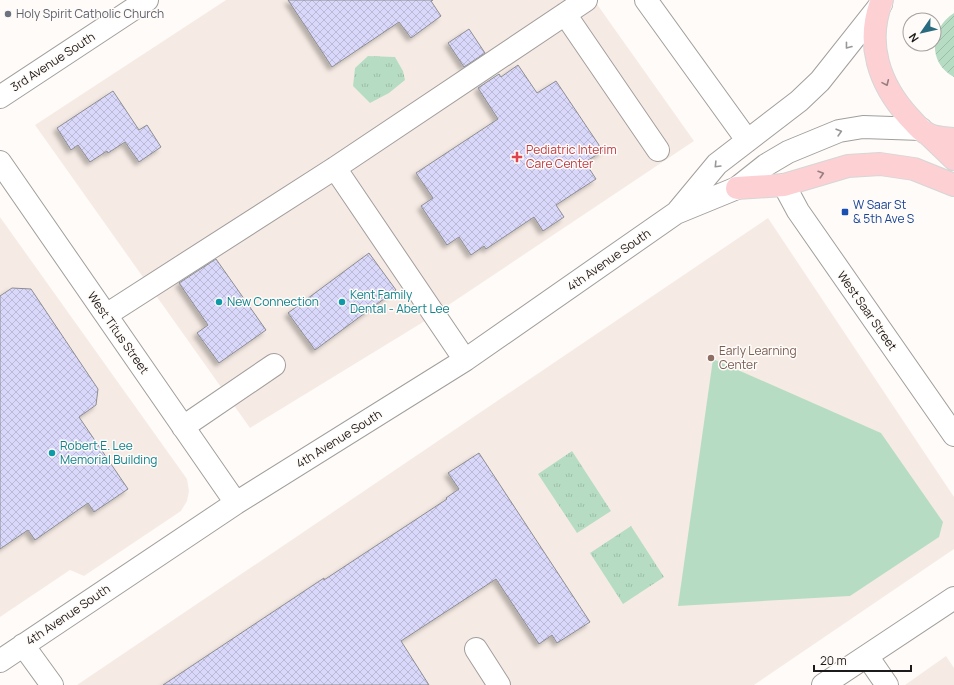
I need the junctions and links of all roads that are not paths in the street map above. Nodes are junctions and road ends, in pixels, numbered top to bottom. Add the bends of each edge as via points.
1 (147, 0) edge
2 (586, 0) edge
3 (646, 0) edge
4 (881, 2) edge
5 (565, 14) junction
6 (0, 97) edge
7 (925, 132) junction
8 (954, 139) edge
9 (747, 140) junction
10 (658, 150) dead end
11 (954, 159) edge
12 (0, 162) edge
13 (335, 168) junction
14 (784, 185) junction
15 (954, 185) edge
16 (737, 188) junction
17 (676, 213) junction
18 (106, 315) junction
19 (465, 360) junction
20 (274, 366) dead end
21 (183, 427) junction
22 (954, 435) edge
23 (236, 503) junction
24 (954, 598) edge
25 (23, 645) junction
26 (476, 649) dead end
27 (867, 656) junction
28 (0, 661) edge
29 (52, 685) edge
30 (499, 685) edge
31 (823, 685) edge
32 (888, 685) edge

1 - 6 street, 3rd Avenue South
2 - 5 street
3 - 9 street
4 -> 7 main road via 874,32 877,61 888,88 906,113
4 -> 9 street, 4th Avenue South via 820,80 799,101
5 - 10 street
5 - 13 street
7 - 8 main road
7 - 11 main road
16 -> 7 street, 4th Avenue South via 766,165 788,152 839,131 863,127
9 -> 17 street, 4th Avenue South via 717,164
12 - 18 street, West Titus Street
13 - 18 street
13 - 19 street
14 -> 15 main road via 848,166 880,164 914,170
14 - 16 main road
14 - 22 street, West Saar Street via 798,211
16 - 17 street, 4th Avenue South
17 - 19 street, 4th Avenue South
18 - 21 street, West Titus Street
19 - 23 street, 4th Avenue South
20 - 21 street
21 - 23 street, West Titus Street
23 - 25 street, 4th Avenue South
24 - 27 street
25 - 28 street, 4th Avenue South
25 - 29 street
26 - 30 street
27 - 31 street
27 - 32 street

